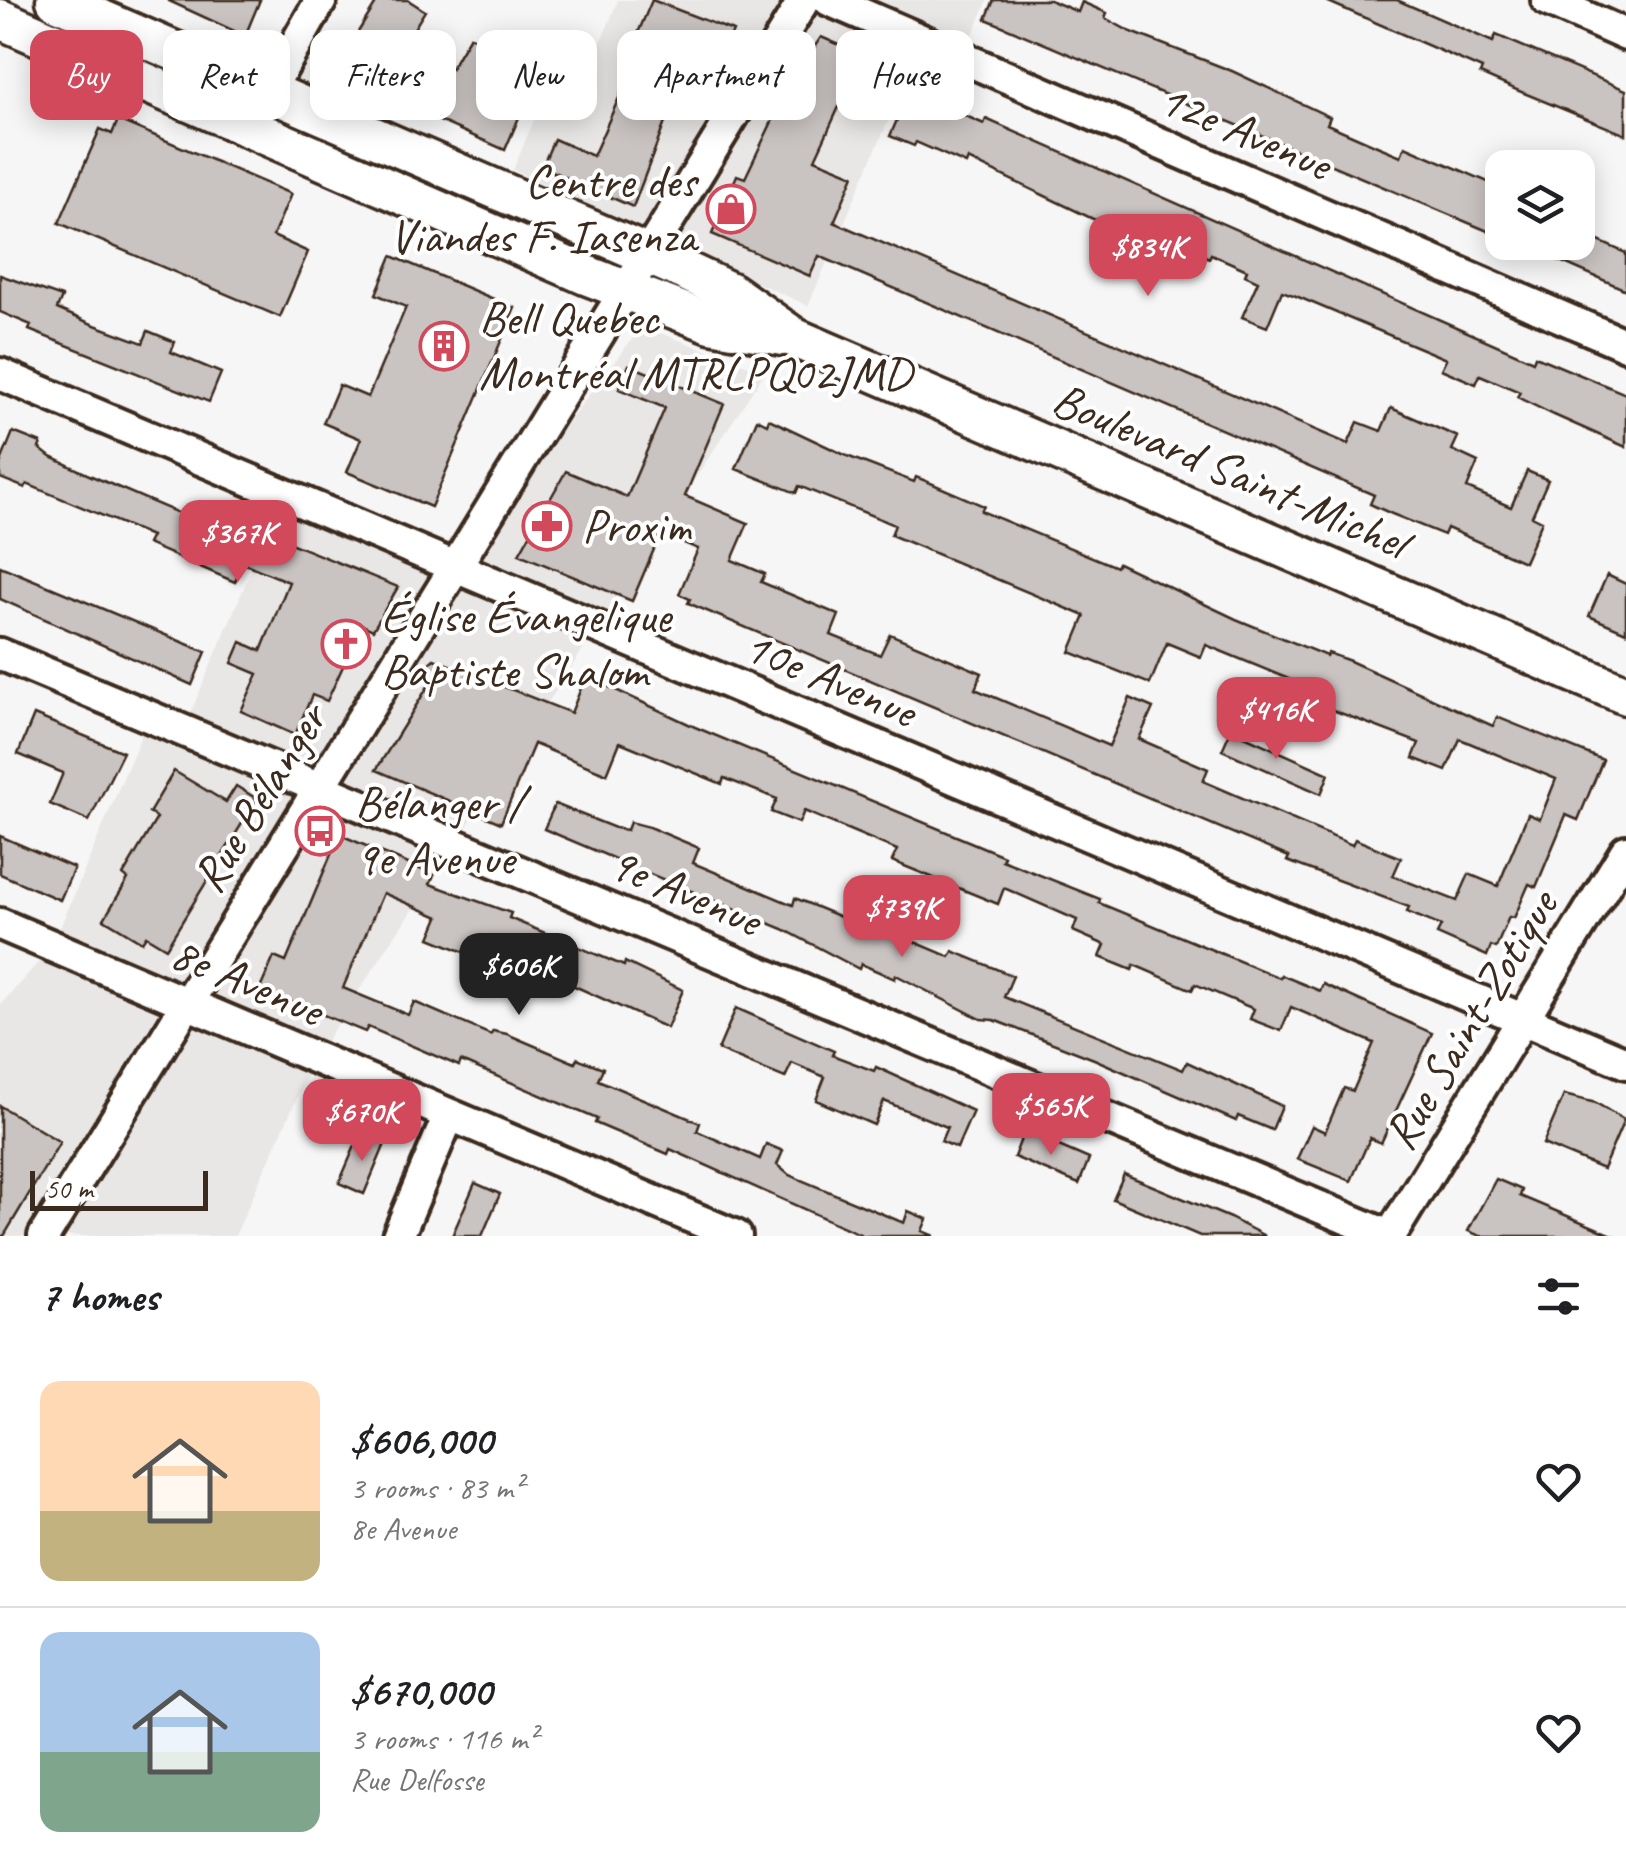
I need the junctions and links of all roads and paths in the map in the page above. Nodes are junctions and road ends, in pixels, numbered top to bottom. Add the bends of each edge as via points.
1 (56, 0) edge
2 (322, 0) edge
3 (804, 0) edge
4 (829, 0) edge
5 (1547, 0) edge
6 (1598, 10) edge
7 (0, 20) edge
8 (1626, 35) edge
9 (163, 45) edge
10 (290, 53) edge
11 (290, 100) edge
12 (253, 120) edge
13 (250, 126) junction
14 (644, 254) junction
15 (622, 289) junction
16 (795, 338) junction
17 (1626, 345) edge
18 (0, 374) edge
19 (455, 568) junction
20 (0, 654) edge
21 (1626, 695) edge
22 (320, 786) junction
23 (1626, 851) edge
24 (0, 924) edge
25 (185, 1003) junction
26 (1523, 1019) junction
27 (1626, 1063) edge
28 (449, 1115) junction
29 (686, 1226) edge
30 (44, 1236) edge
31 (398, 1236) edge
32 (736, 1236) edge
33 (1390, 1236) edge

1 - 9 main road, Boulevard Saint-Michel
2 - 10 street
3 - 14 street, Rue Bélanger
4 - 17 street, 12e Avenue
5 - 6 street
6 - 8 street
7 - 13 main road, Boulevard Saint-Michel
11 - 14 main road, Boulevard Saint-Michel
12 - 13 street
13 - 15 main road, Boulevard Saint-Michel
14 - 15 street, Rue Bélanger
14 - 16 main road, Boulevard Saint-Michel via 730,292
15 - 16 main road, Boulevard Saint-Michel via 710,323
15 - 19 street, Rue Bélanger
16 - 21 main road, Boulevard Saint-Michel
18 - 19 street, 10e Avenue
19 - 22 street, Rue Bélanger
19 - 26 street, 10e Avenue
20 - 22 street, 9e Avenue
22 - 25 street, Rue Bélanger
22 - 33 street, 9e Avenue
23 - 26 street, Rue Saint-Zotique
24 - 25 street, 8e Avenue
25 - 28 street, 8e Avenue
25 - 30 street, Rue Bélanger
26 - 27 street, 10e Avenue
26 - 33 street, Rue Saint-Zotique
28 - 29 street, 8e Avenue
28 - 31 street
29 - 32 street, 8e Avenue

